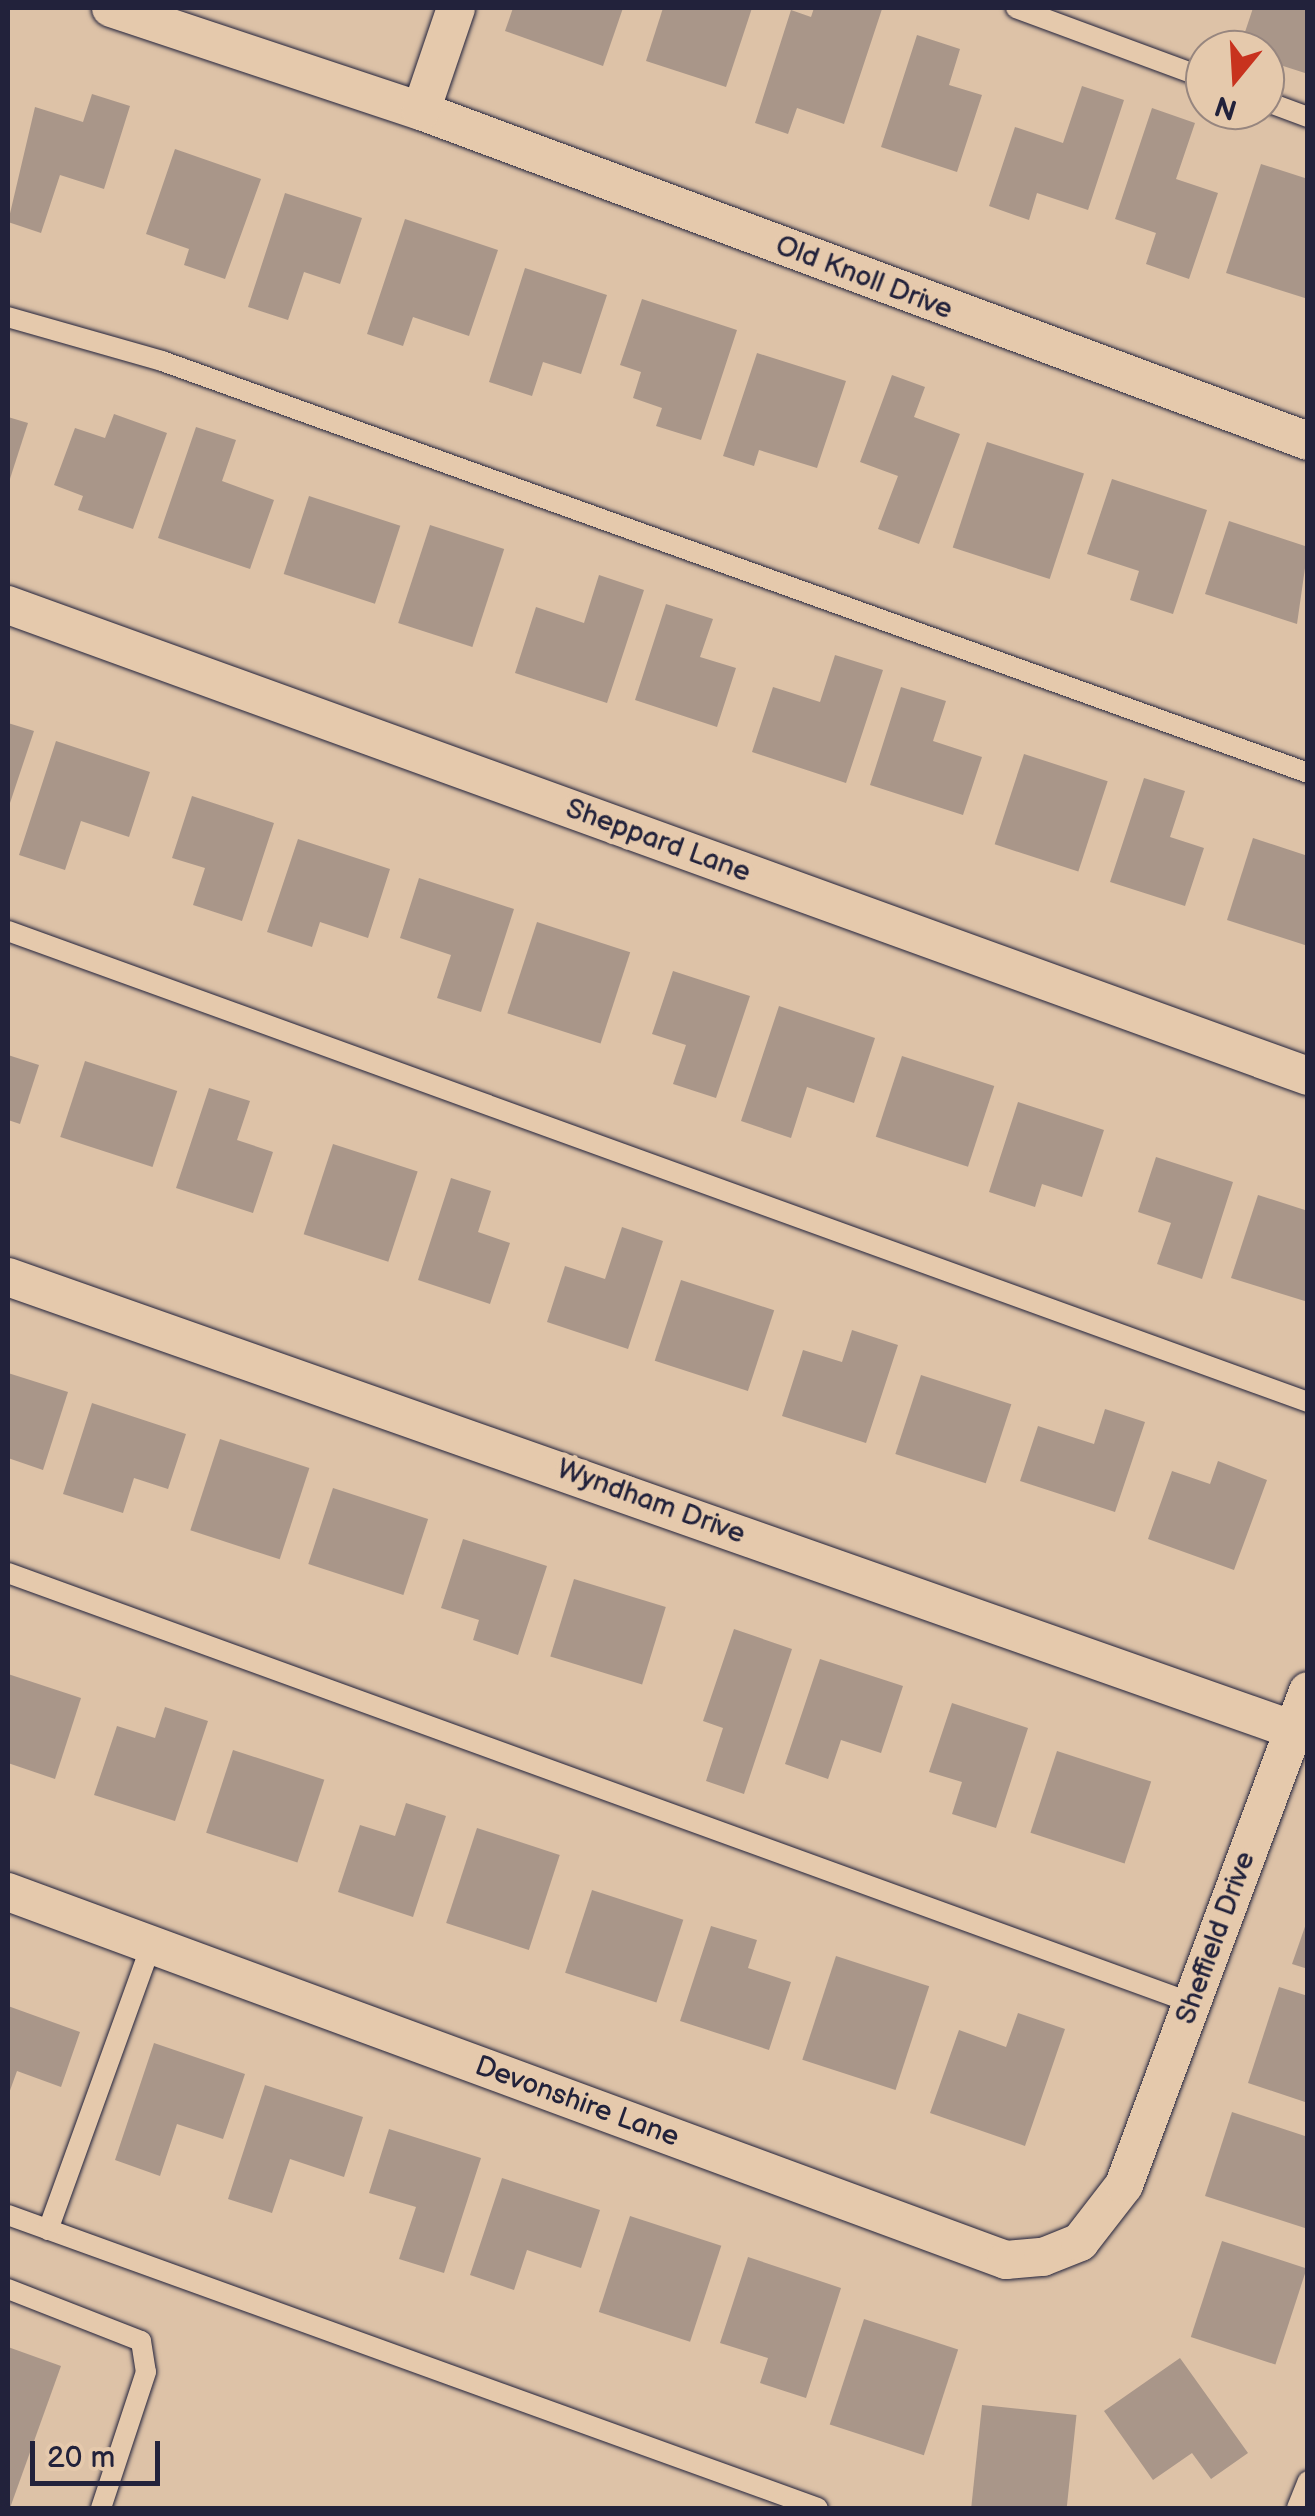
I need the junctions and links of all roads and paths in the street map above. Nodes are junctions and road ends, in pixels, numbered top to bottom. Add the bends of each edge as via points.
1 (111, 8) edge
2 (456, 8) edge
3 (1016, 8) edge
4 (1185, 71) edge
5 (421, 111) junction
6 (8, 316) edge
7 (1308, 441) edge
8 (8, 605) edge
9 (1308, 772) edge
10 (8, 931) edge
11 (1308, 1076) edge
12 (8, 1278) edge
13 (1308, 1402) edge
14 (8, 1573) edge
15 (1308, 1691) edge
16 (1294, 1730) junction
17 (8, 1892) edge
18 (151, 1945) junction
19 (1192, 2003) junction
20 (1124, 2186) joint
21 (8, 2215) edge
22 (48, 2230) junction
23 (8, 2289) edge
24 (1308, 2481) edge
25 (102, 2508) edge
26 (818, 2508) edge
27 (1298, 2508) edge

1 - 5 street, Old Knoll Drive
2 - 5 street
3 - 4 lane
5 - 7 street, Old Knoll Drive
6 - 9 lane via 162,361
8 - 11 street, Sheppard Lane
10 - 13 lane
12 - 16 street, Wyndham Drive
14 - 19 lane
15 - 16 street, Sheffield Drive
16 - 19 street, Sheffield Drive
17 - 18 street, Devonshire Lane
18 - 20 street, Devonshire Lane via 1006,2260 1080,2242
18 - 22 lane
19 - 20 street, Sheffield Drive
21 - 22 lane
22 - 26 lane
23 - 25 lane via 141,2340 146,2372
24 - 27 lane

